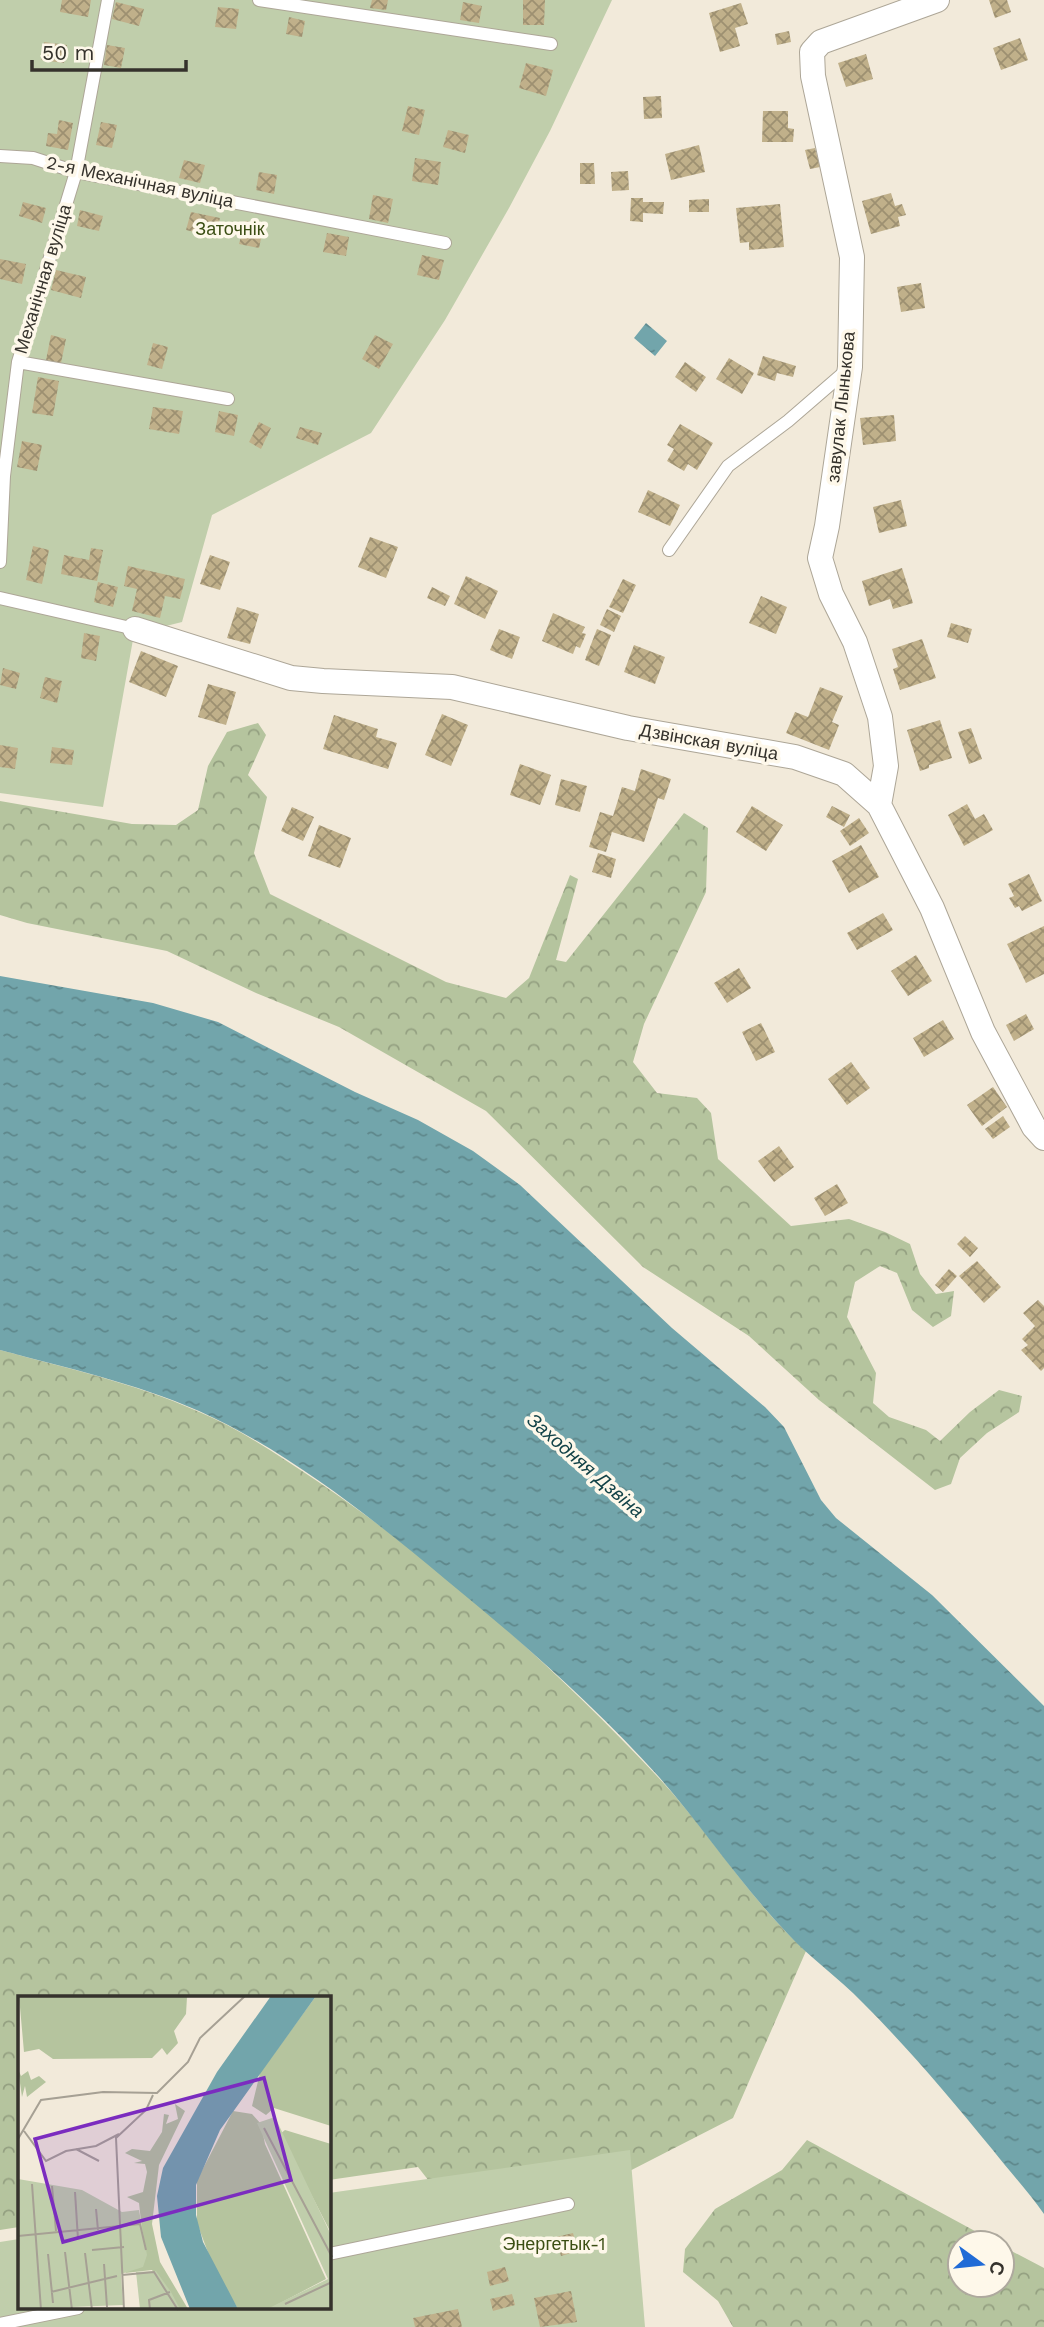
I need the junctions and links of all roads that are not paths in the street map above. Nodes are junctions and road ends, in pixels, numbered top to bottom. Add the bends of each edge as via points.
1 (108, 0) edge
2 (259, 0) edge
3 (937, 0) edge
4 (551, 44) dead end
5 (0, 156) edge
6 (76, 172) junction
7 (445, 243) dead end
8 (18, 362) junction
9 (850, 367) junction
10 (228, 399) dead end
11 (669, 550) dead end
12 (0, 562) edge
13 (0, 598) edge
14 (135, 629) joint
15 (879, 805) junction
16 (1044, 1138) edge
17 (568, 2204) dead end
18 (331, 2255) edge
19 (68, 2310) edge
20 (0, 2324) edge

1 - 6 lane, Механічная вуліца
2 - 4 lane
3 - 9 street, завулак Лынькова via 821,42 812,52 813,76 852,257
5 - 6 lane, 2-я Механічная вуліца via 33,159
6 - 7 lane, 2-я Механічная вуліца
6 - 8 lane, Механічная вуліца
8 - 10 lane
8 - 12 lane, Механічная вуліца via 4,476
9 - 11 lane via 728,466
9 - 15 street, завулак Лынькова via 820,558 880,717 887,766
13 - 14 lane
14 - 15 street, Дзвінская вуліца via 291,678 452,687 628,728 795,757 844,774
15 - 16 street, Дзвінская вуліца via 932,908 983,1032
17 - 18 lane
19 - 20 lane

